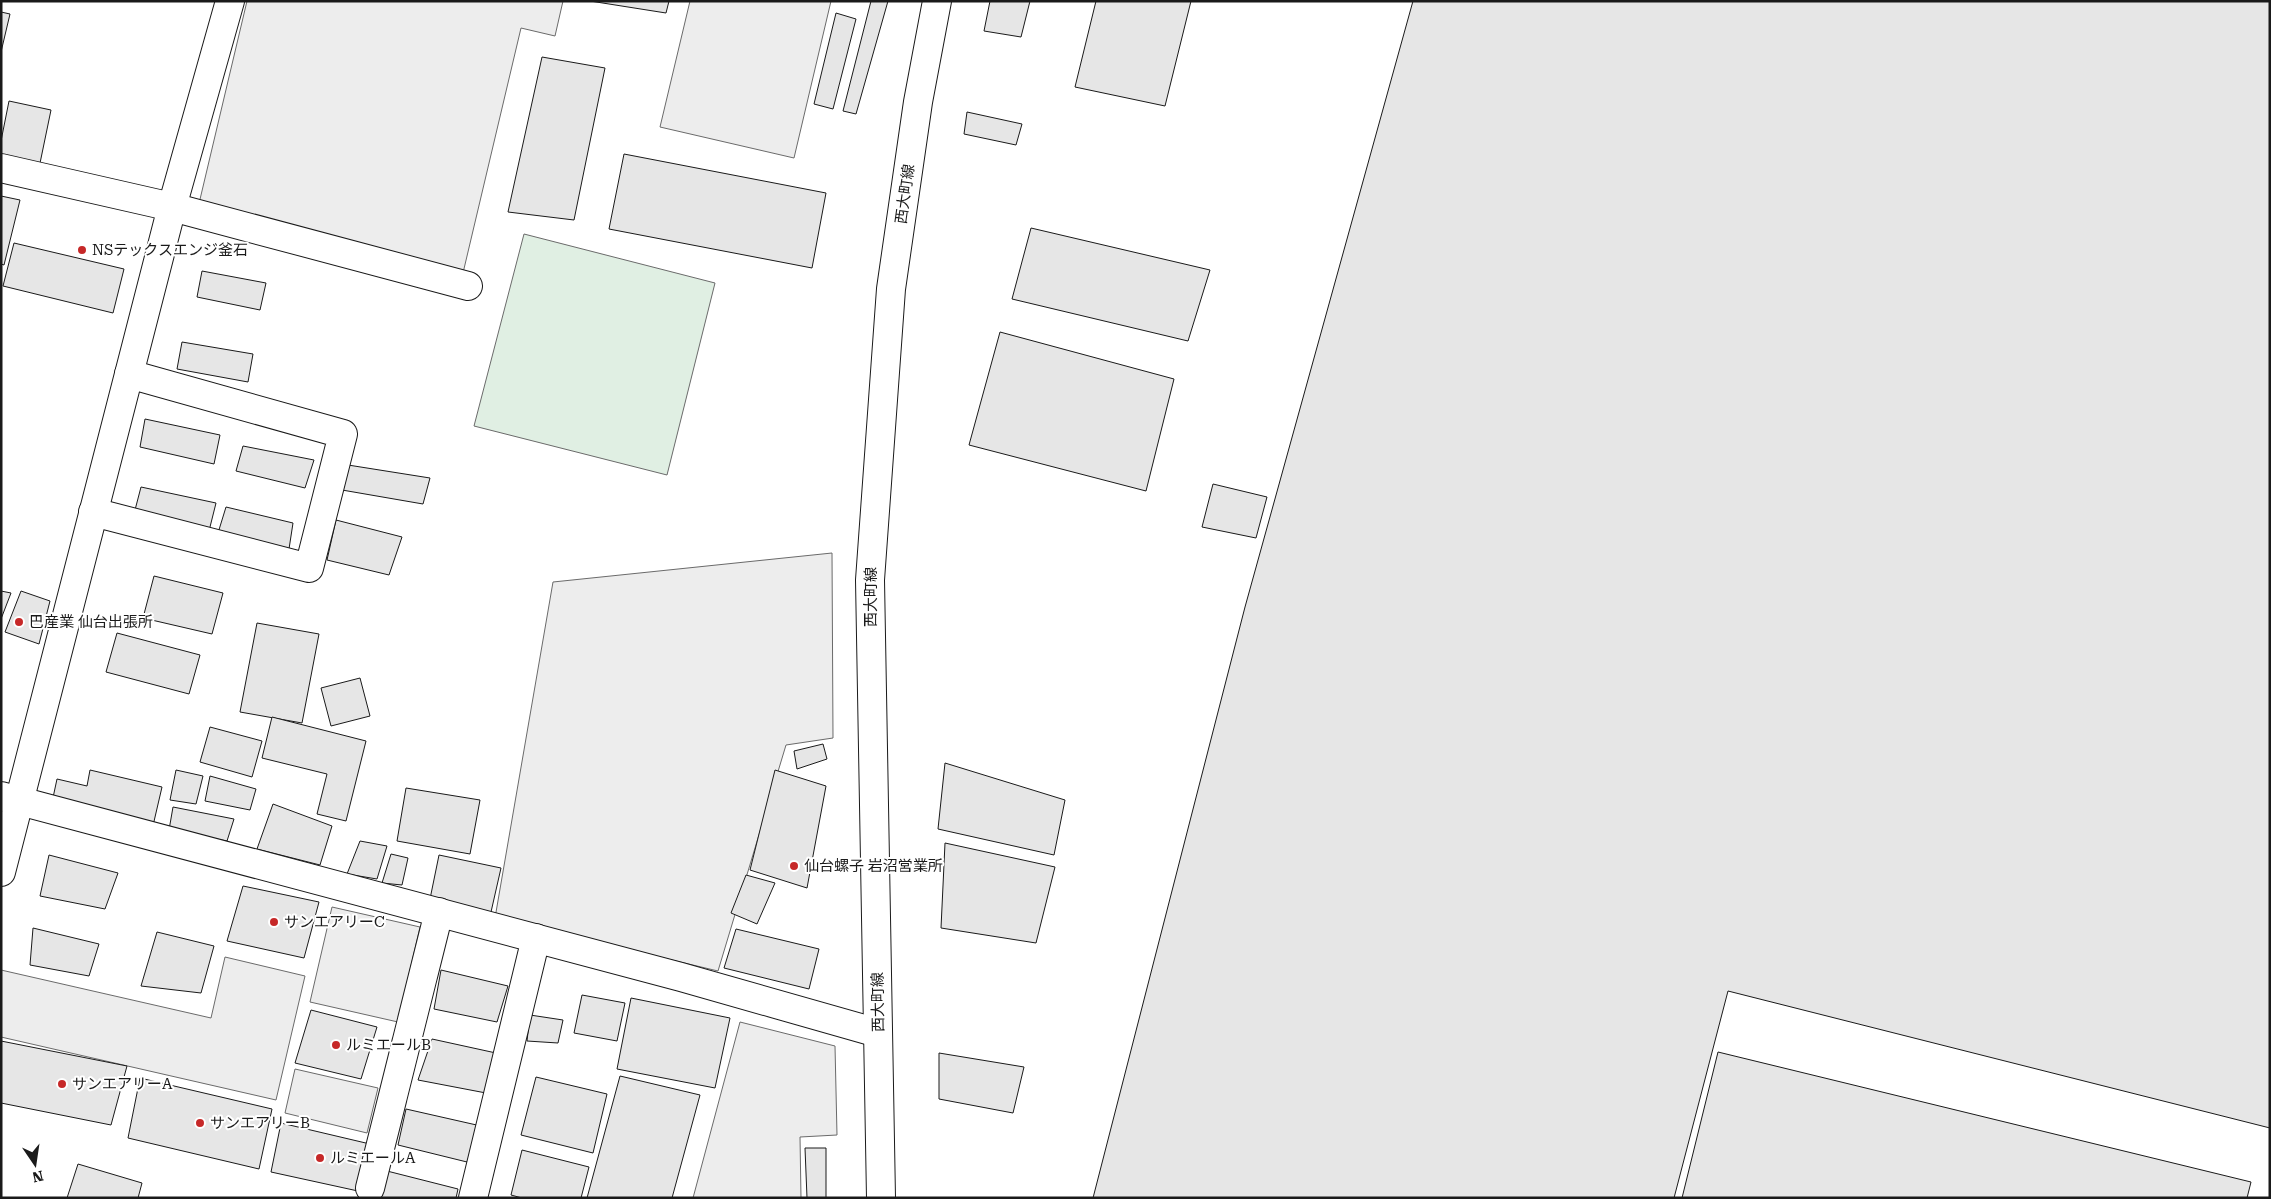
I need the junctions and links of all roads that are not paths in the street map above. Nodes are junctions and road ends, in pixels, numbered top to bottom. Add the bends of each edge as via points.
1 (230, 1) edge
2 (937, 1) edge
3 (1, 168) edge
4 (172, 207) junction
5 (468, 286) dead end
6 (129, 374) junction
7 (93, 512) junction
8 (11, 798) edge
9 (1, 872) edge
10 (439, 912) junction
11 (536, 938) junction
12 (878, 1033) junction
13 (370, 1188) dead end
14 (473, 1198) edge
15 (881, 1198) edge

1 - 4 street
2 - 12 street, 西大町線 via 918,102 891,289 870,580
3 - 4 street
4 - 5 street
4 - 6 street
6 - 7 street
6 - 7 street via 343,434 309,568
7 - 8 street
8 - 9 street
8 - 10 street
10 - 11 street
10 - 13 street
11 - 12 street
11 - 14 street
12 - 15 street, 西大町線

